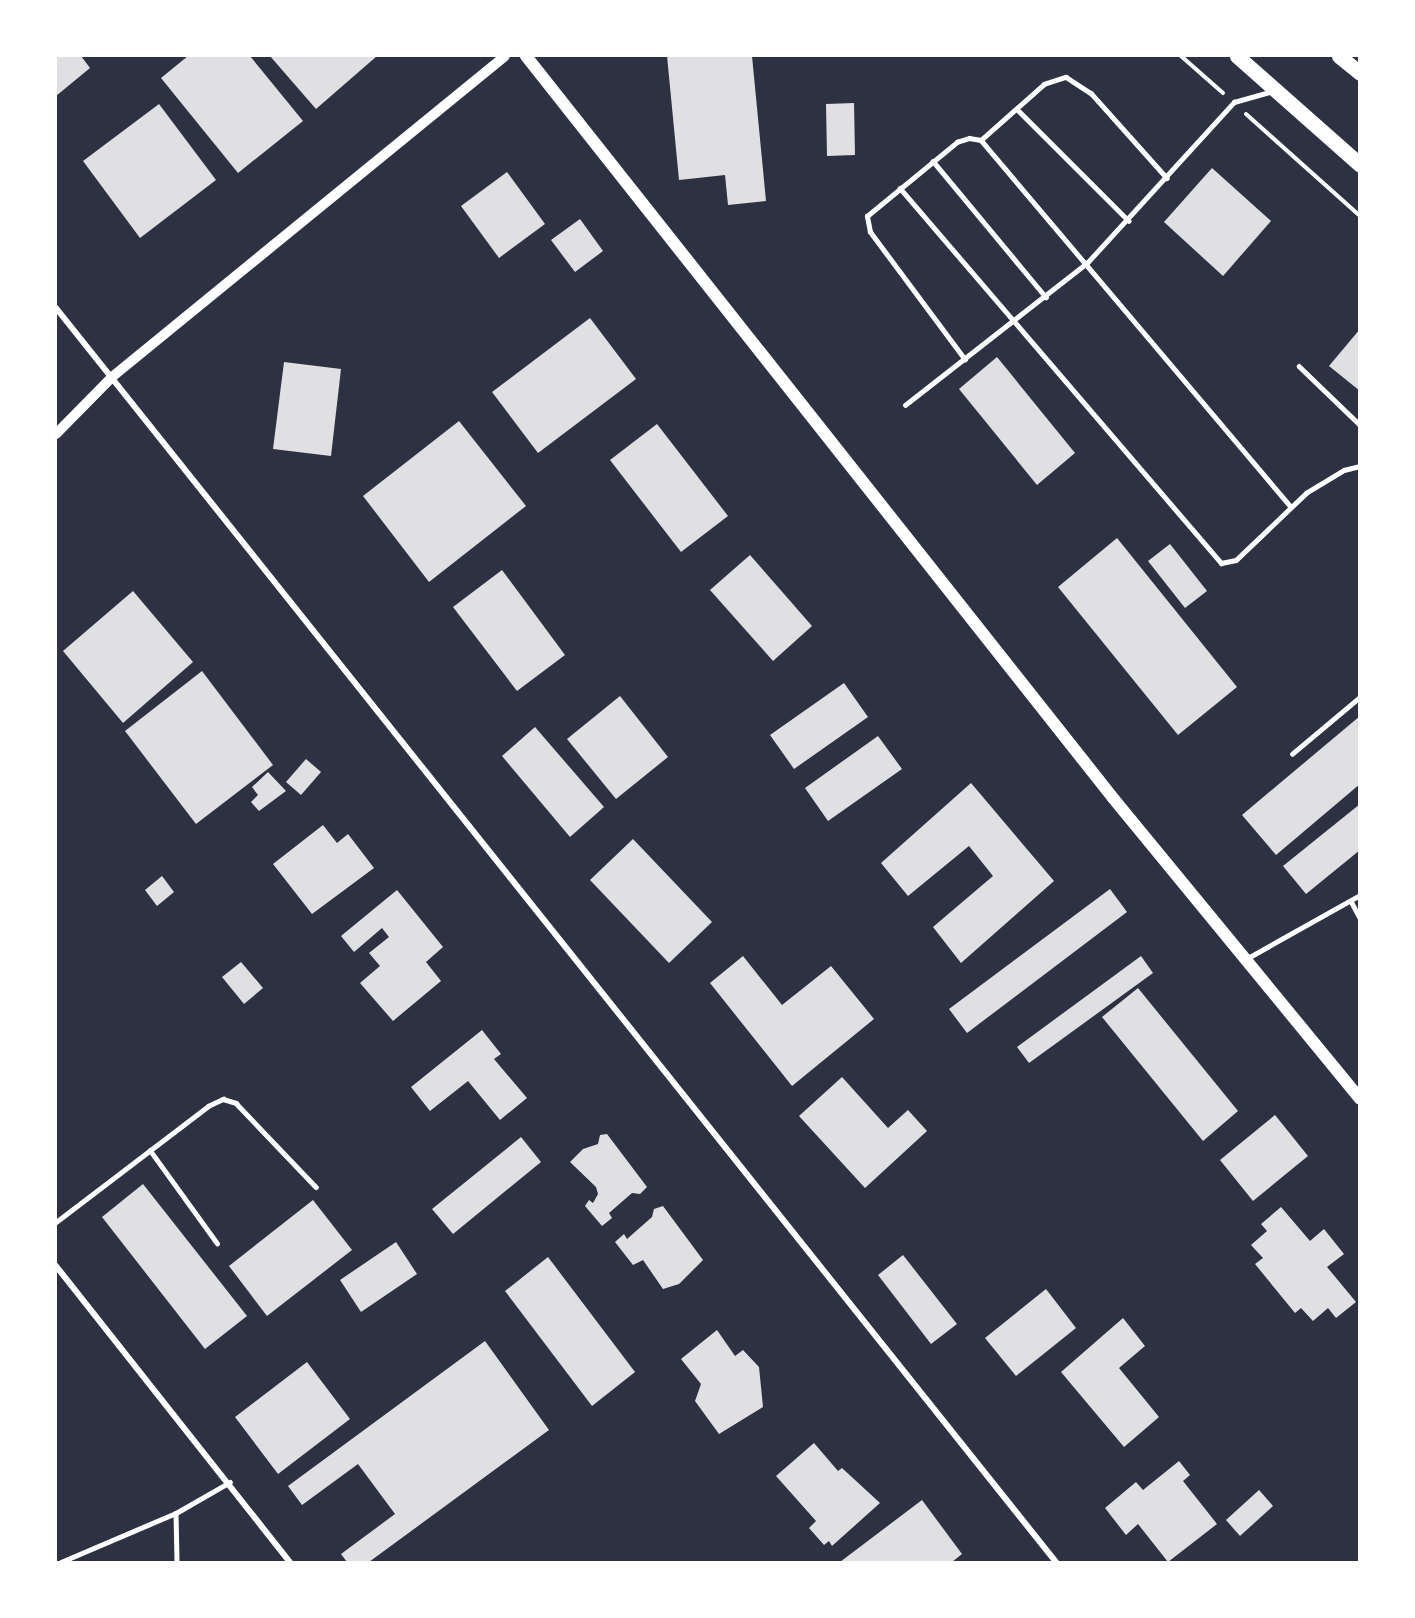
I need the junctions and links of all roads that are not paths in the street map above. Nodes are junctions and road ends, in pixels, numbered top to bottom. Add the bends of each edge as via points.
1 (505, 56) edge
2 (526, 56) edge
3 (1237, 56) edge
4 (1339, 56) edge
5 (1359, 73) edge
6 (1273, 91) junction
7 (1017, 109) junction
8 (981, 140) junction
9 (933, 161) junction
10 (1359, 165) edge
11 (1167, 178) junction
12 (900, 188) junction
13 (1130, 221) junction
14 (1087, 263) junction
15 (1046, 297) junction
16 (56, 308) edge
17 (1013, 324) junction
18 (965, 360) junction
19 (1299, 366) dead end
20 (112, 377) junction
21 (905, 405) dead end
22 (1359, 425) edge
23 (56, 434) edge
24 (1359, 466) edge
25 (1291, 507) junction
26 (1359, 697) edge
27 (1292, 754) dead end
28 (1359, 895) edge
29 (1351, 901) junction
30 (1359, 918) edge
31 (1244, 960) junction
32 (1359, 1099) edge
33 (150, 1150) junction
34 (316, 1187) dead end
35 (56, 1222) edge
36 (217, 1243) dead end
37 (56, 1266) edge
38 (230, 1482) junction
39 (176, 1513) junction
40 (61, 1563) edge
41 (177, 1563) edge
42 (290, 1563) edge
43 (1056, 1563) edge

1 - 20 street
2 - 31 main road
3 - 6 main road
4 - 5 main road
6 - 10 main road
6 - 11 lane via 1234,102
7 - 8 lane
7 - 11 lane via 1044,84 1066,77 1091,93
7 - 13 lane
8 - 9 lane via 957,142
8 - 14 lane
9 - 12 lane
9 - 15 lane
11 - 13 lane
12 - 17 lane
12 - 18 lane via 867,216 870,232
13 - 14 lane
14 - 15 lane
14 - 25 lane
15 - 17 lane
16 - 20 street
17 - 18 lane
17 - 25 lane via 1221,562 1236,560
18 - 21 lane
19 - 22 lane
20 - 23 street
20 - 43 street
24 - 25 lane via 1344,470
26 - 27 lane
28 - 29 lane
29 - 30 lane
29 - 31 lane
31 - 32 main road
33 - 34 lane via 223,1099 236,1103
33 - 35 lane
33 - 36 lane
37 - 38 street
38 - 39 lane
38 - 42 street
39 - 40 lane
39 - 41 lane

